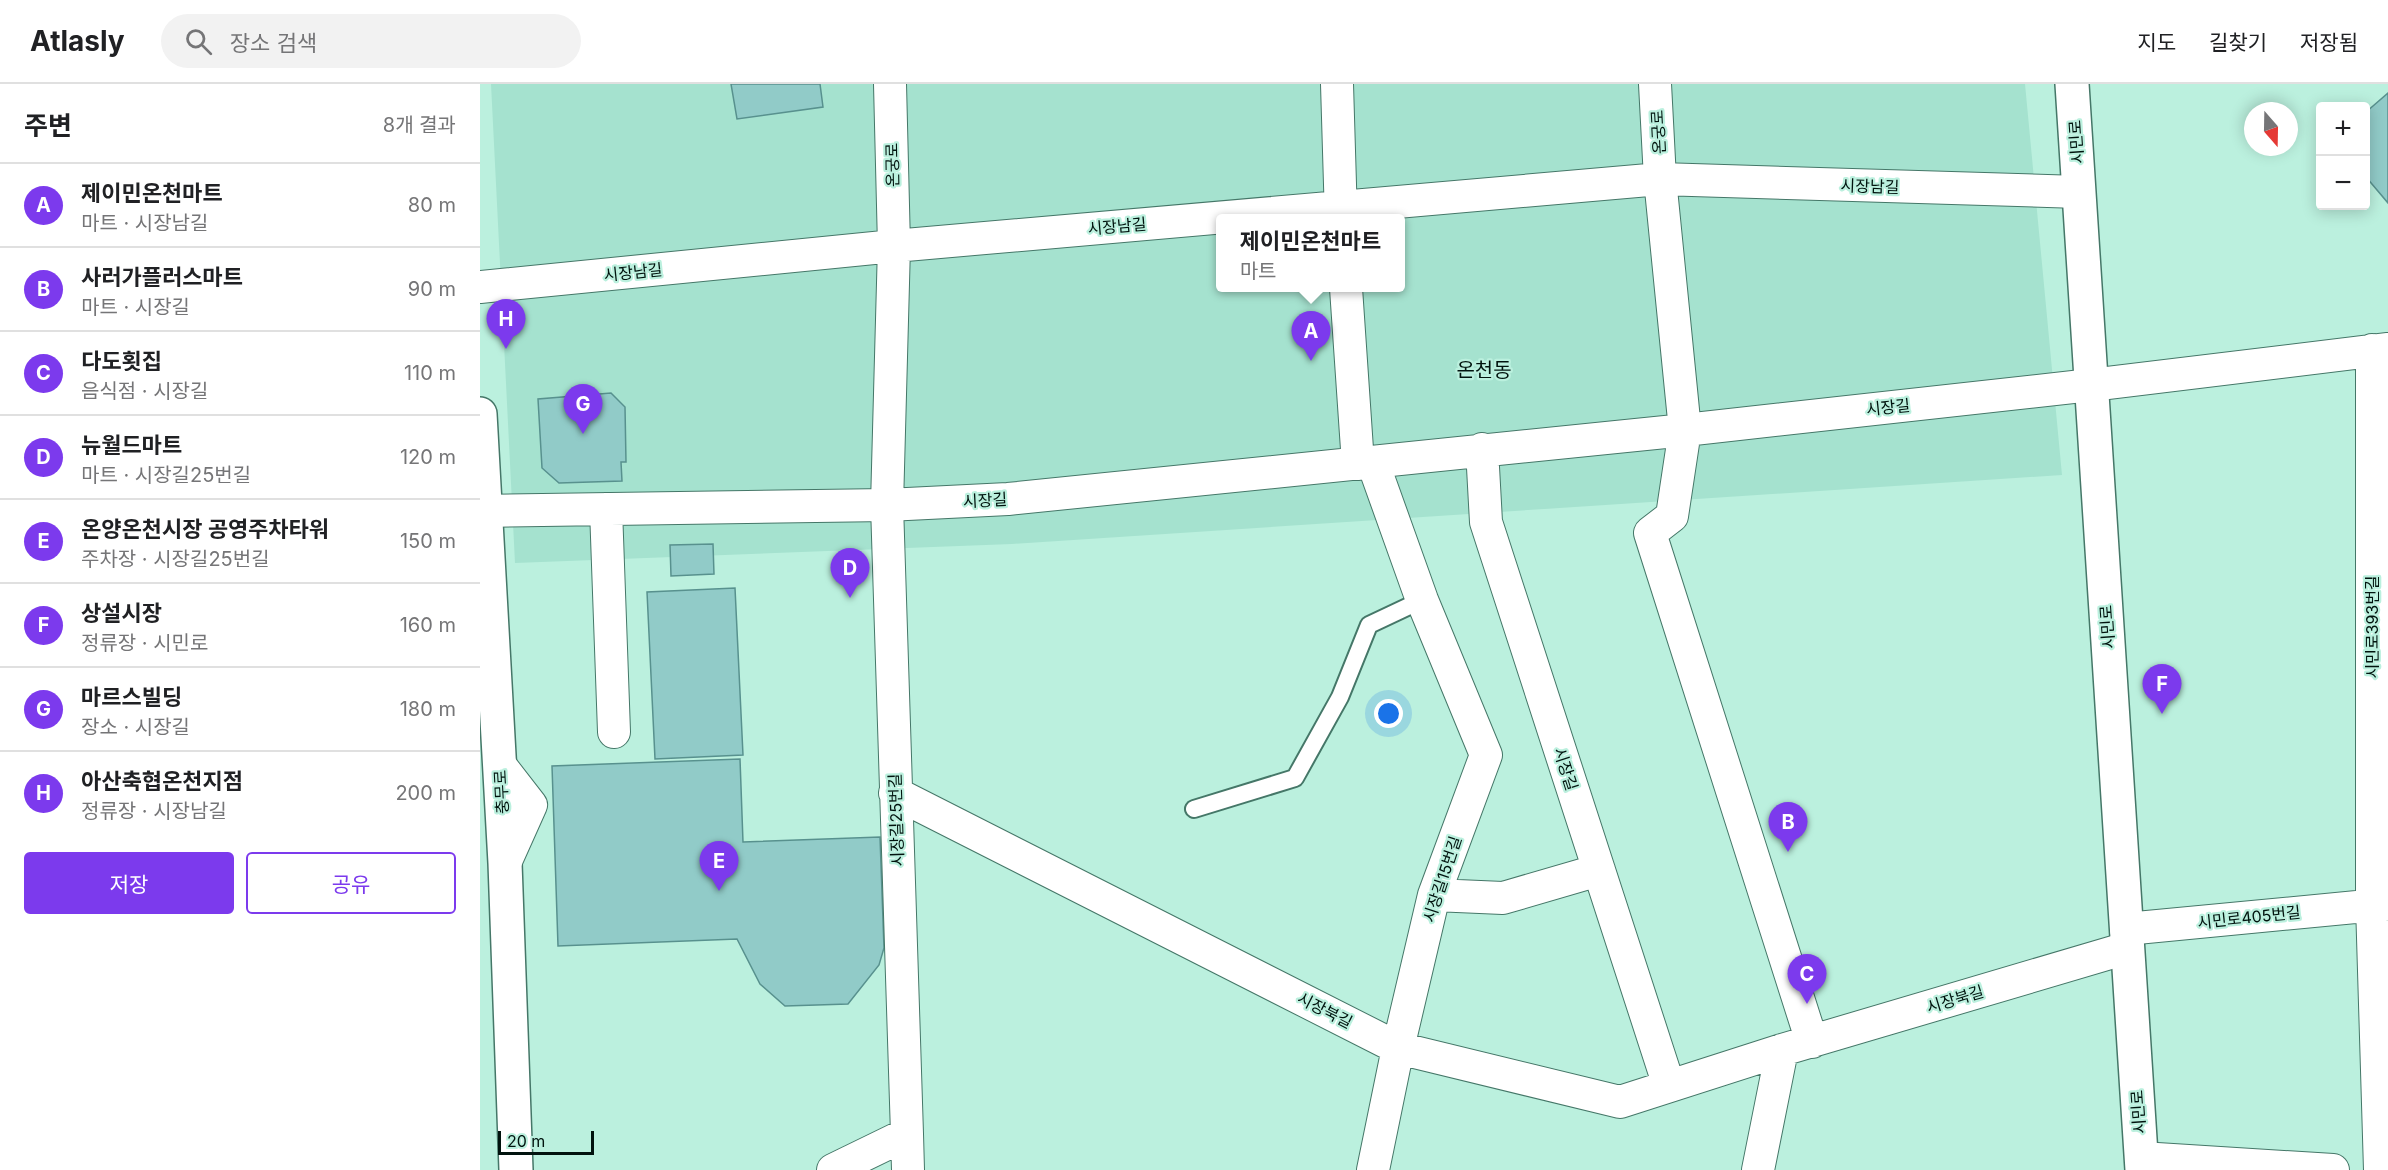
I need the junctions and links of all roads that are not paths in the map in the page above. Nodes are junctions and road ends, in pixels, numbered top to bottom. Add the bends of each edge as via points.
1 (890, 84) edge
2 (1337, 84) edge
3 (1655, 84) edge
4 (2073, 84) edge
5 (1660, 179) junction
6 (2079, 192) junction
7 (1341, 212) edge
8 (1315, 214) edge
9 (1216, 222) edge
10 (894, 246) junction
11 (480, 287) edge
12 (1346, 292) edge
13 (2380, 349) edge
14 (2091, 385) junction
15 (480, 414) edge
16 (1685, 430) junction
17 (1482, 449) junction
18 (1366, 464) junction
19 (887, 505) junction
20 (606, 509) junction
21 (483, 511) edge
22 (1422, 600) junction
23 (614, 732) dead end
24 (895, 793) junction
25 (1194, 809) dead end
26 (1599, 870) junction
27 (1434, 895) junction
28 (2380, 904) edge
29 (2127, 939) junction
30 (1797, 1046) junction
31 (1398, 1048) junction
32 (1669, 1086) junction
33 (907, 1134) junction
34 (2141, 1164) edge
35 (516, 1170) edge
36 (832, 1170) edge
37 (908, 1170) edge
38 (1373, 1170) edge
39 (1758, 1170) edge
40 (2333, 1170) edge
41 (2380, 1170) edge

1 - 10 street, 온궁로
2 - 7 street
3 - 5 street, 온궁로
4 - 6 main road, 시민로
5 - 6 street, 시장남길
5 - 7 street, 시장남길
5 - 16 street
6 - 14 main road, 시민로
7 - 8 street, 시장남길
9 - 10 street, 시장남길
10 - 11 street, 시장남길
10 - 19 street
12 - 18 street
13 - 14 street, 시민로393번길
13 - 28 street, 시민로393번길
14 - 16 street, 시장길
14 - 29 main road, 시민로
15 - 21 main road, 충무로
16 - 17 street, 시장길
16 - 30 street via 1672,516 1650,533
17 - 18 street, 시장길
17 - 26 street, 시장길 via 1486,522
18 - 19 street, 시장길 via 1008,498
18 - 22 street, 시장길15번길
19 - 20 street, 시장길
19 - 24 street, 시장길25번길
20 - 21 street, 시장길
20 - 23 street
21 - 35 main road, 충무로 via 505,863
22 - 25 lane via 1369,625 1340,697 1295,778
22 - 27 street, 시장길15번길 via 1486,755
24 - 31 street, 시장북길
24 - 33 street, 시장길25번길
26 - 27 street via 1503,898
26 - 32 street, 시장길
27 - 31 street, 시장길15번길
28 - 29 street, 시민로405번길
28 - 41 street
29 - 30 street, 시장북길
29 - 34 main road, 시민로
30 - 32 street, 시장북길
30 - 39 street
31 - 32 street, 시장북길 via 1620,1102
31 - 38 street, 시장길15번길
33 - 36 street
33 - 37 street, 시장길25번길
34 - 40 street

